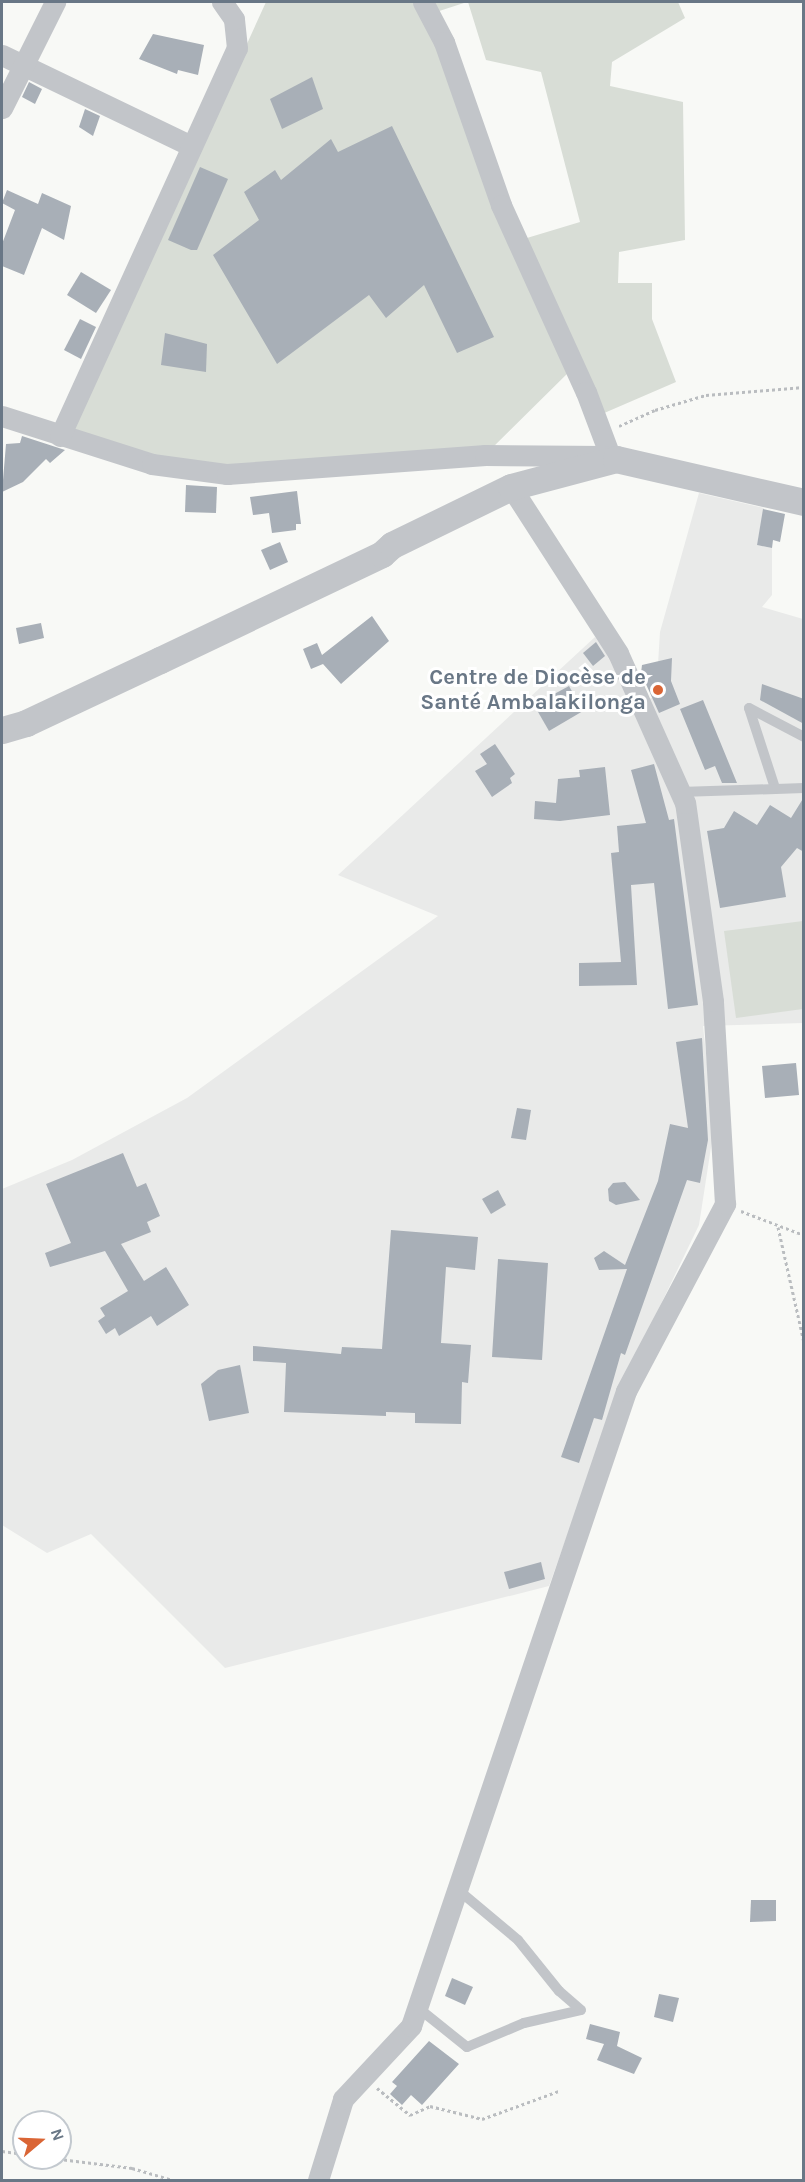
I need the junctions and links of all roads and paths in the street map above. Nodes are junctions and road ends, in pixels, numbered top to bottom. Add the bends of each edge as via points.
1 (55, 2) edge
2 (222, 2) edge
3 (423, 2) edge
4 (2, 56) edge
5 (22, 65) junction
6 (2, 108) edge
7 (191, 146) junction
8 (804, 387) edge
9 (2, 416) edge
10 (602, 435) junction
11 (60, 436) junction
12 (613, 457) junction
13 (511, 487) junction
14 (804, 502) edge
15 (2, 730) edge
16 (804, 737) edge
17 (775, 788) junction
18 (804, 788) edge
19 (680, 792) junction
20 (725, 1204) junction
21 (778, 1227) junction
22 (804, 1235) edge
23 (804, 1342) edge
24 (457, 1889) junction
25 (417, 2007) junction
26 (363, 2077) junction
27 (559, 2091) dead end
28 (72, 2160) edge
29 (173, 2181) edge
30 (318, 2181) edge

1 - 5 street
2 - 7 street via 234,19 237,48
3 - 10 street via 444,42 501,205
4 - 5 street
5 - 6 street
5 - 7 street
7 - 11 street
8 - 10 path via 706,395 655,410
9 - 11 street
10 - 12 street
11 - 12 street via 152,464 227,474 485,455
12 - 13 street
12 - 14 street
13 - 15 street via 392,545 382,554 160,660 26,723
13 - 19 street via 618,653
16 - 17 lane via 749,708
17 - 18 lane
17 - 19 lane
19 - 20 street via 685,803 713,1001
20 - 21 path
20 - 24 street via 626,1391
21 - 22 path
21 - 23 path
24 - 25 street
24 - 25 lane via 518,1940 559,1991 581,2010 524,2023 467,2047
25 - 26 street via 411,2026
26 - 27 path via 410,2115 430,2106 482,2118
26 - 30 street via 343,2099
28 - 29 path via 132,2168

